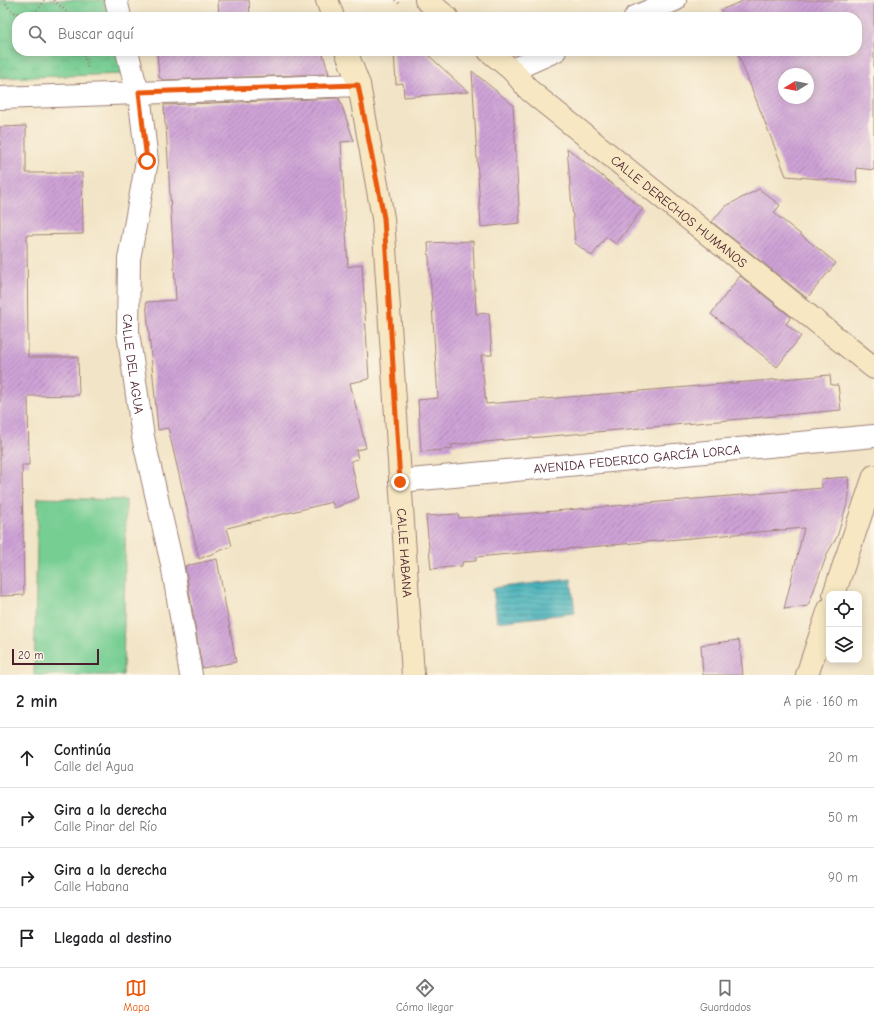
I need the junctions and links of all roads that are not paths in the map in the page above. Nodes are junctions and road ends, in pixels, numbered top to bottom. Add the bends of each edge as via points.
1 (116, 0) edge
2 (326, 0) edge
3 (426, 0) edge
4 (675, 0) edge
5 (119, 12) edge
6 (331, 12) edge
7 (441, 12) edge
8 (647, 12) edge
9 (128, 56) edge
10 (348, 56) edge
11 (495, 56) edge
12 (544, 56) edge
13 (512, 70) junction
14 (358, 85) junction
15 (139, 92) junction
16 (0, 98) edge
17 (874, 368) edge
18 (874, 436) edge
19 (874, 476) edge
20 (400, 482) junction
21 (835, 591) edge
22 (826, 618) edge
23 (191, 675) edge
24 (413, 675) edge
25 (807, 675) edge

1 - 5 street
2 - 6 street
3 - 7 street
4 - 8 street
9 - 15 street, CALLE DEL AGUA
10 - 14 street, CALLE HABANA
11 - 13 street, CALLE DERECHOS HUMANOS
12 - 13 street
13 - 17 street, CALLE DERECHOS HUMANOS via 530,91
14 - 15 street
14 - 20 street, CALLE HABANA via 384,218
15 - 16 street
15 - 23 street, CALLE DEL AGUA via 147,161 129,259 128,332 143,437 172,564
18 - 20 street, AVENIDA FEDERICO GARCÍA LORCA
19 - 21 street
20 - 24 street, CALLE HABANA
22 - 25 street

